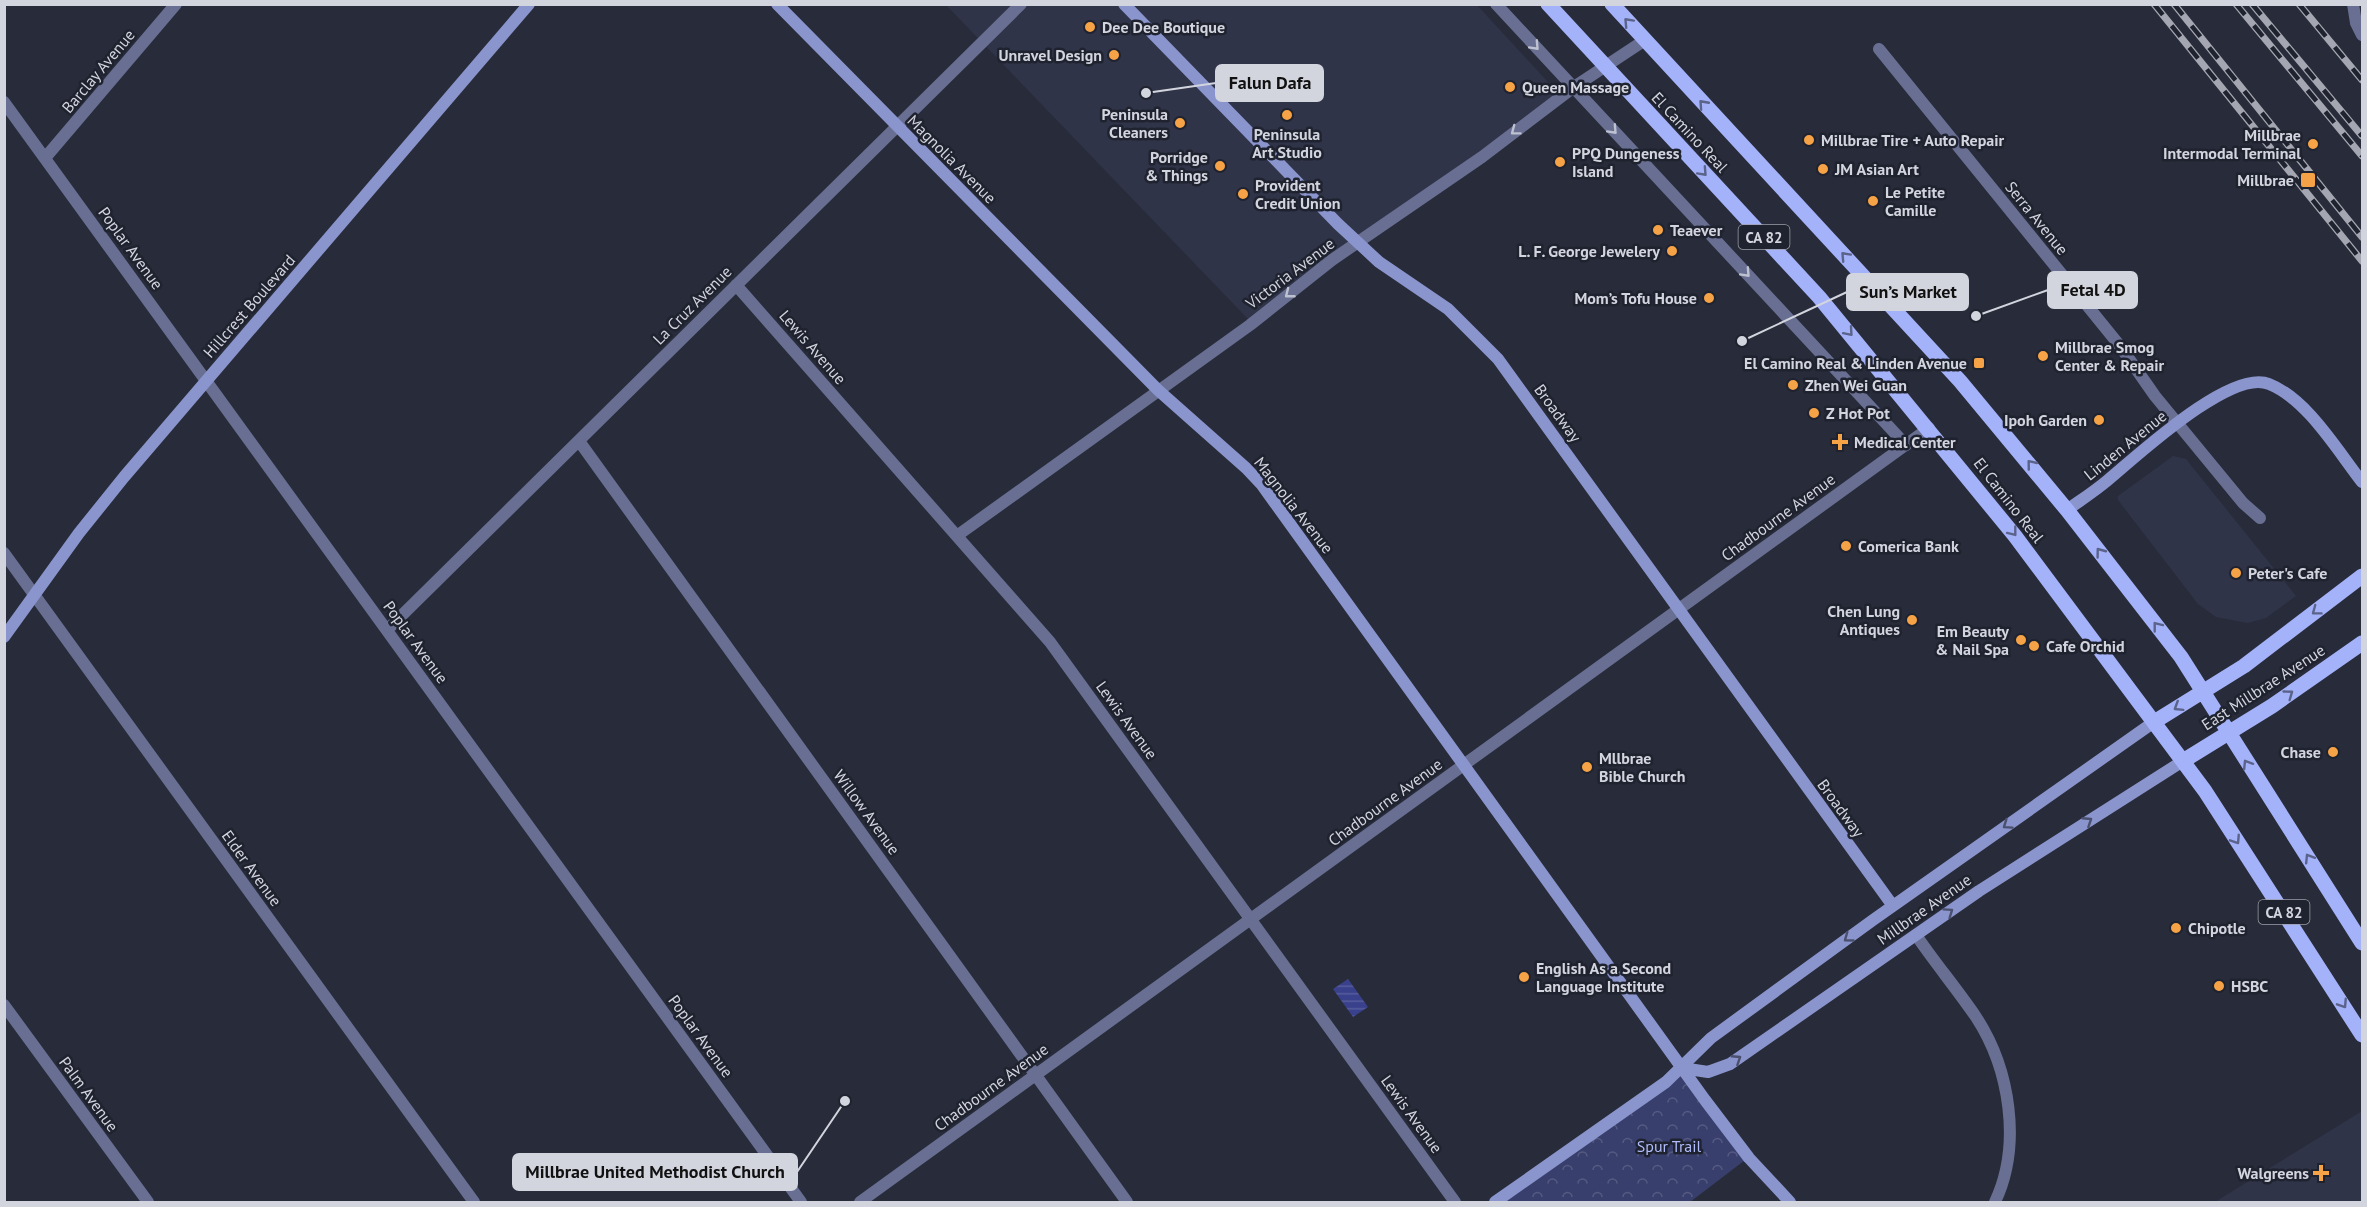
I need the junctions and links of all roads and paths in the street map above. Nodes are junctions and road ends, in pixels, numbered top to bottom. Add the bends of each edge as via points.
1 (176, 4) edge
2 (529, 4) edge
3 (777, 4) edge
4 (1021, 4) edge
5 (1124, 4) edge
6 (1496, 4) edge
7 (1548, 4) edge
8 (1612, 4) edge
9 (2353, 4) edge
10 (2362, 35) edge
11 (1645, 40) junction
12 (1879, 50) dead end
13 (1606, 68) junction
14 (1574, 87) junction
15 (4, 102) edge
16 (897, 126) junction
17 (45, 158) junction
18 (1358, 242) junction
19 (736, 285) junction
20 (207, 381) junction
21 (1158, 390) junction
22 (2178, 423) junction
23 (1929, 428) junction
24 (579, 441) junction
25 (1906, 445) junction
26 (2362, 482) edge
27 (2067, 510) junction
28 (2260, 518) dead end
29 (958, 535) junction
30 (4, 553) edge
31 (2362, 576) edge
32 (34, 594) junction
33 (1678, 609) junction
34 (387, 630) junction
35 (4, 637) edge
36 (2362, 643) edge
37 (2203, 692) junction
38 (2154, 722) junction
39 (2228, 733) junction
40 (2183, 761) junction
41 (1465, 764) junction
42 (1893, 906) junction
43 (1251, 919) junction
44 (1916, 935) junction
45 (2362, 943) edge
46 (4, 1005) edge
47 (2362, 1035) edge
48 (1682, 1068) junction
49 (1036, 1075) junction
50 (148, 1203) edge
51 (474, 1203) edge
52 (801, 1203) edge
53 (860, 1203) edge
54 (1127, 1203) edge
55 (1455, 1203) edge
56 (1495, 1203) edge
57 (1790, 1203) edge
58 (1995, 1203) edge

1 - 17 street, Barclay Avenue
2 - 20 street, Hillcrest Boulevard
3 - 16 street, Magnolia Avenue
4 - 16 street, La Cruz Avenue
5 - 18 street, Broadway
6 -> 14 street
7 - 13 main road, El Camino Real / CA 82
11 -> 8 main road, El Camino Real / CA 82
9 - 10 street
11 - 13 street, Victoria Avenue
27 -> 11 main road, El Camino Real / CA 82 via 1960,381
12 - 22 street, Serra Avenue
13 - 14 street, Victoria Avenue
13 -> 23 main road, El Camino Real / CA 82 via 1819,297
14 -> 18 street, Victoria Avenue via 1482,157
14 -> 25 street
15 - 17 street, Poplar Avenue
16 - 19 street, La Cruz Avenue
16 - 21 street, Magnolia Avenue
17 - 20 street, Poplar Avenue
18 -> 21 street, Victoria Avenue
18 - 33 street, Broadway via 1379,262 1448,309 1498,359
19 - 24 street, La Cruz Avenue
19 - 29 street, Lewis Avenue
20 - 32 street, Hillcrest Boulevard via 118,485
20 - 34 street, Poplar Avenue
21 - 29 street, Victoria Avenue
21 - 41 street, Magnolia Avenue via 1262,485
22 - 26 street, Linden Avenue via 2222,392 2247,382 2266,382 2288,393 2301,406
22 - 27 street, Linden Avenue
22 - 28 street, Serra Avenue via 2243,503
23 - 25 street, Chadbourne Avenue
23 -> 38 main road, El Camino Real / CA 82 via 2051,582
24 - 34 street, La Cruz Avenue
24 - 49 street, Willow Avenue
25 - 33 street, Chadbourne Avenue
37 -> 27 main road, El Camino Real / CA 82 via 2181,657
29 - 43 street, Lewis Avenue via 1050,642
30 - 32 street, Elder Avenue
31 -> 37 main road, East Millbrae Avenue via 2244,666
32 - 35 street, Hillcrest Boulevard
32 - 51 street, Elder Avenue
33 - 41 street, Chadbourne Avenue
33 - 42 street, Broadway
34 - 52 street, Poplar Avenue
39 -> 36 main road, East Millbrae Avenue
37 -> 38 main road, East Millbrae Avenue
37 - 39 main road, El Camino Real / CA 82
38 - 40 main road, El Camino Real / CA 82
38 -> 42 street, Millbrae Avenue
39 - 40 main road, East Millbrae Avenue
45 -> 39 main road, El Camino Real / CA 82
44 -> 40 street, Millbrae Avenue
40 -> 47 main road, El Camino Real / CA 82
41 - 43 street, Chadbourne Avenue
41 - 48 street, Magnolia Avenue
42 -> 48 street, Millbrae Avenue via 1711,1038
43 - 49 street, Chadbourne Avenue
43 - 55 street, Lewis Avenue
48 -> 44 street, Millbrae Avenue via 1707,1072 1730,1064
44 - 58 street via 1977,1019 2004,1081 2010,1119 2008,1158
46 - 50 street, Palm Avenue
48 - 56 street, Millbrae Avenue
48 - 57 street, Magnolia Avenue via 1749,1158
49 - 53 street, Chadbourne Avenue
49 - 54 street, Willow Avenue

